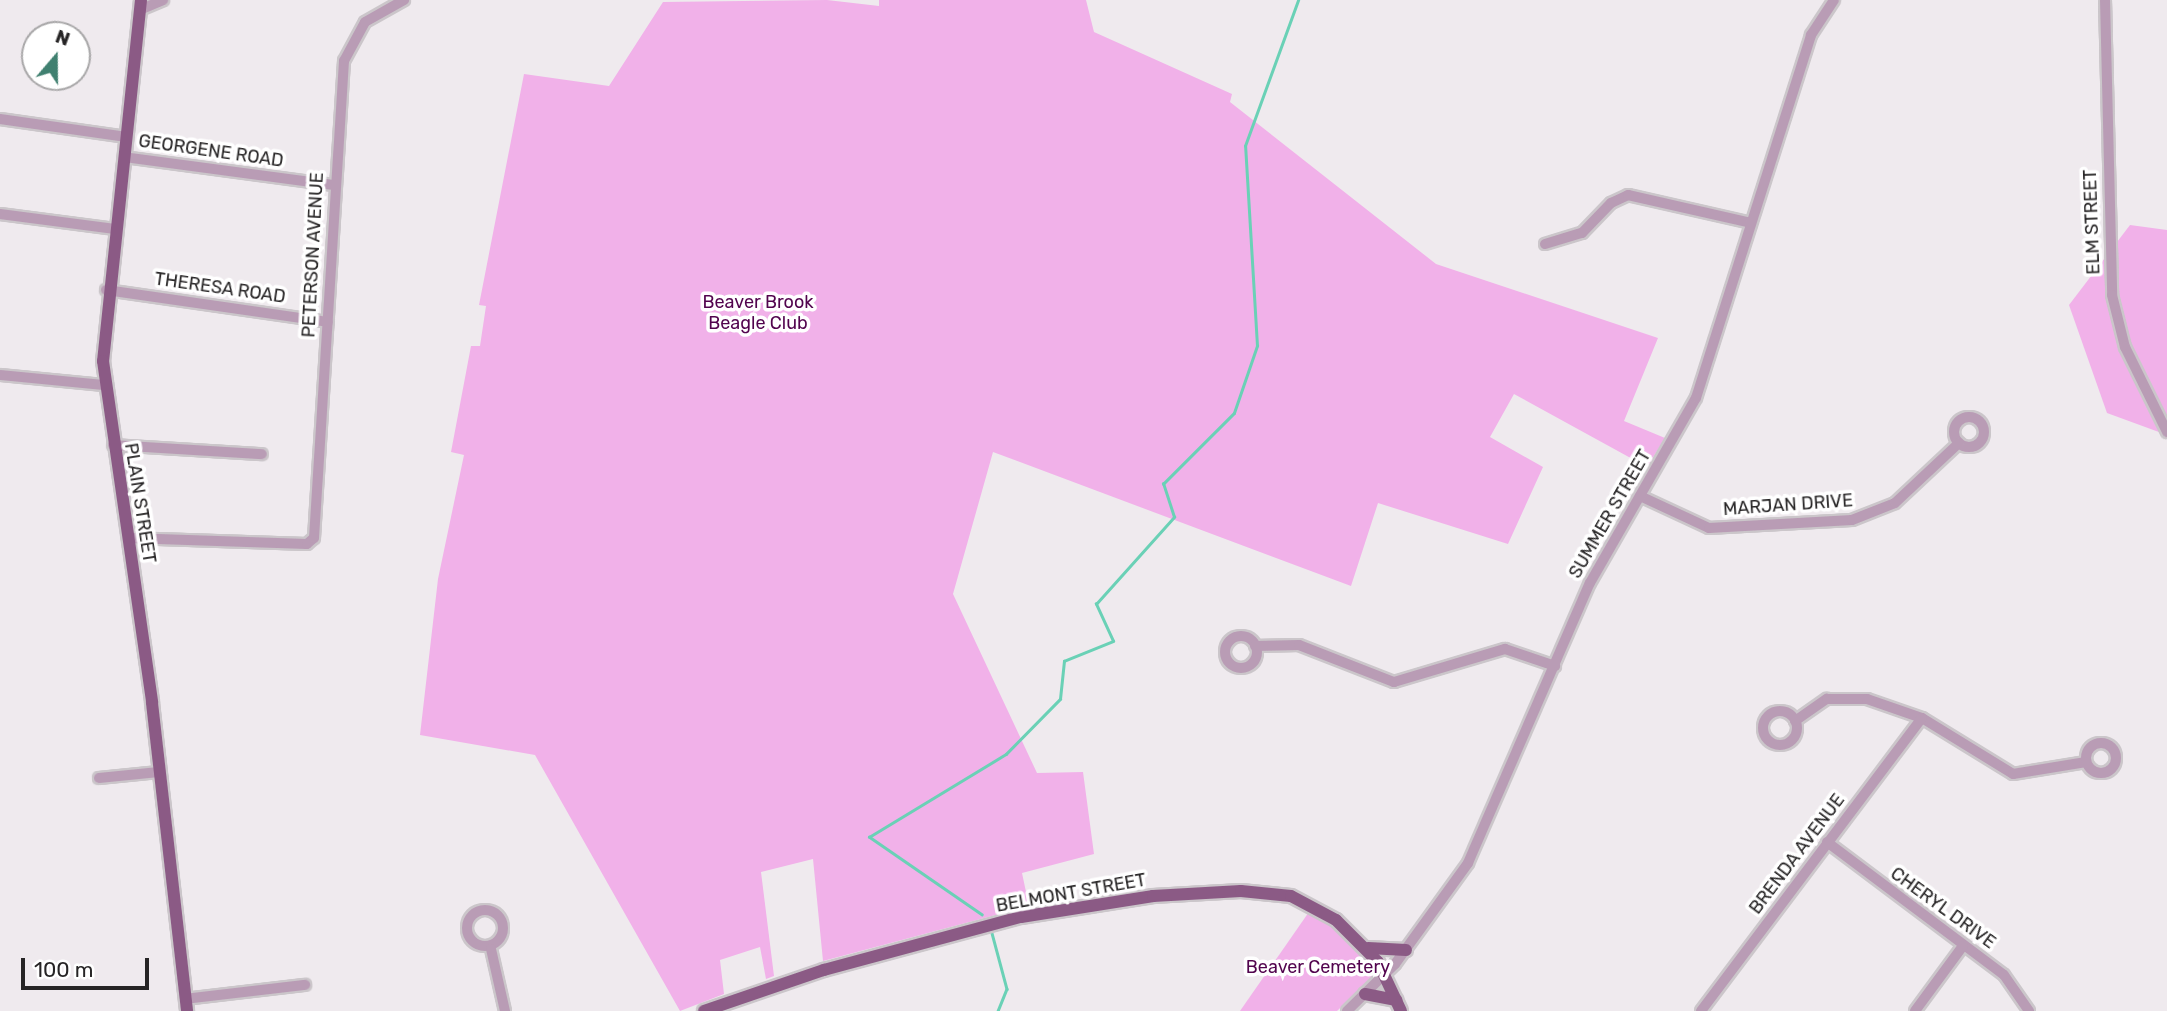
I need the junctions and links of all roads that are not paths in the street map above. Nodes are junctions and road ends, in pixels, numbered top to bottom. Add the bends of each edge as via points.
1 (163, 0) edge
2 (404, 0) edge
3 (1834, 0) edge
4 (2105, 0) edge
5 (141, 5) edge
6 (0, 119) edge
7 (127, 137) junction
8 (124, 157) junction
9 (334, 185) junction
10 (0, 214) edge
11 (1751, 223) junction
12 (115, 229) junction
13 (1545, 244) dead end
14 (106, 290) junction
15 (328, 322) junction
16 (0, 375) edge
17 (104, 385) junction
18 (2167, 432) edge
19 (1959, 443) dead end
20 (113, 445) junction
21 (262, 454) dead end
22 (1640, 496) junction
23 (128, 538) junction
24 (1255, 646) dead end
25 (1555, 666) junction
26 (1922, 718) junction
27 (1795, 721) dead end
28 (2086, 762) dead end
29 (159, 772) junction
30 (99, 778) dead end
31 (1827, 842) junction
32 (1963, 946) junction
33 (1368, 948) junction
34 (491, 950) dead end
35 (1406, 950) junction
36 (1386, 974) junction
37 (304, 985) dead end
38 (1365, 994) junction
39 (186, 1005) edge
40 (1399, 1005) edge
41 (505, 1011) edge
42 (704, 1011) edge
43 (1347, 1011) edge
44 (1701, 1011) edge
45 (1915, 1011) edge
46 (2029, 1011) edge

1 - 5 street
2 - 9 street, PETERSON AVENUE via 365,22 346,50
3 - 11 street, SUMMER STREET via 1811,35
4 - 18 street, ELM STREET via 2112,295 2125,347
5 - 7 main road, PLAIN STREET
6 - 7 street
7 - 8 main road, PLAIN STREET
8 - 9 street, GEORGENE ROAD
8 - 12 main road, PLAIN STREET
9 - 15 street, PETERSON AVENUE
10 - 12 street
11 - 13 street via 1628,195 1611,203 1583,233
11 - 22 street, SUMMER STREET via 1706,374
12 - 14 main road, PLAIN STREET
14 - 15 street, THERESA ROAD
14 - 17 main road, PLAIN STREET
15 - 23 street, PETERSON AVENUE via 312,541
16 - 17 street
17 - 20 main road, PLAIN STREET
19 - 22 street, MARJAN DRIVE via 1895,503 1852,520 1709,528
20 - 21 street
20 - 23 main road, PLAIN STREET
22 - 25 street, SUMMER STREET via 1590,583
23 - 29 main road, PLAIN STREET
24 - 25 street via 1298,645 1394,682 1505,649
25 - 35 street, SUMMER STREET via 1477,847
26 - 27 street via 1844,696 1827,699
26 - 28 street via 2013,774
26 - 31 street, BRENDA AVENUE
29 - 30 street
29 - 39 main road, PLAIN STREET
31 - 32 street, CHERYL DRIVE
31 - 44 street, BRENDA AVENUE
32 - 45 street
32 - 46 street, CHERYL DRIVE via 2004,975
33 - 35 main road
33 - 36 main road, BELMONT STREET
33 - 42 main road, BELMONT STREET via 1325,912 1291,896 1241,891 1173,894 1021,917 824,970
34 - 41 street
35 - 36 street, SUMMER STREET
36 - 38 street, SUMMER STREET
36 - 40 main road, BELMONT STREET
37 - 39 street
38 - 40 main road
38 - 43 street, SUMMER STREET

